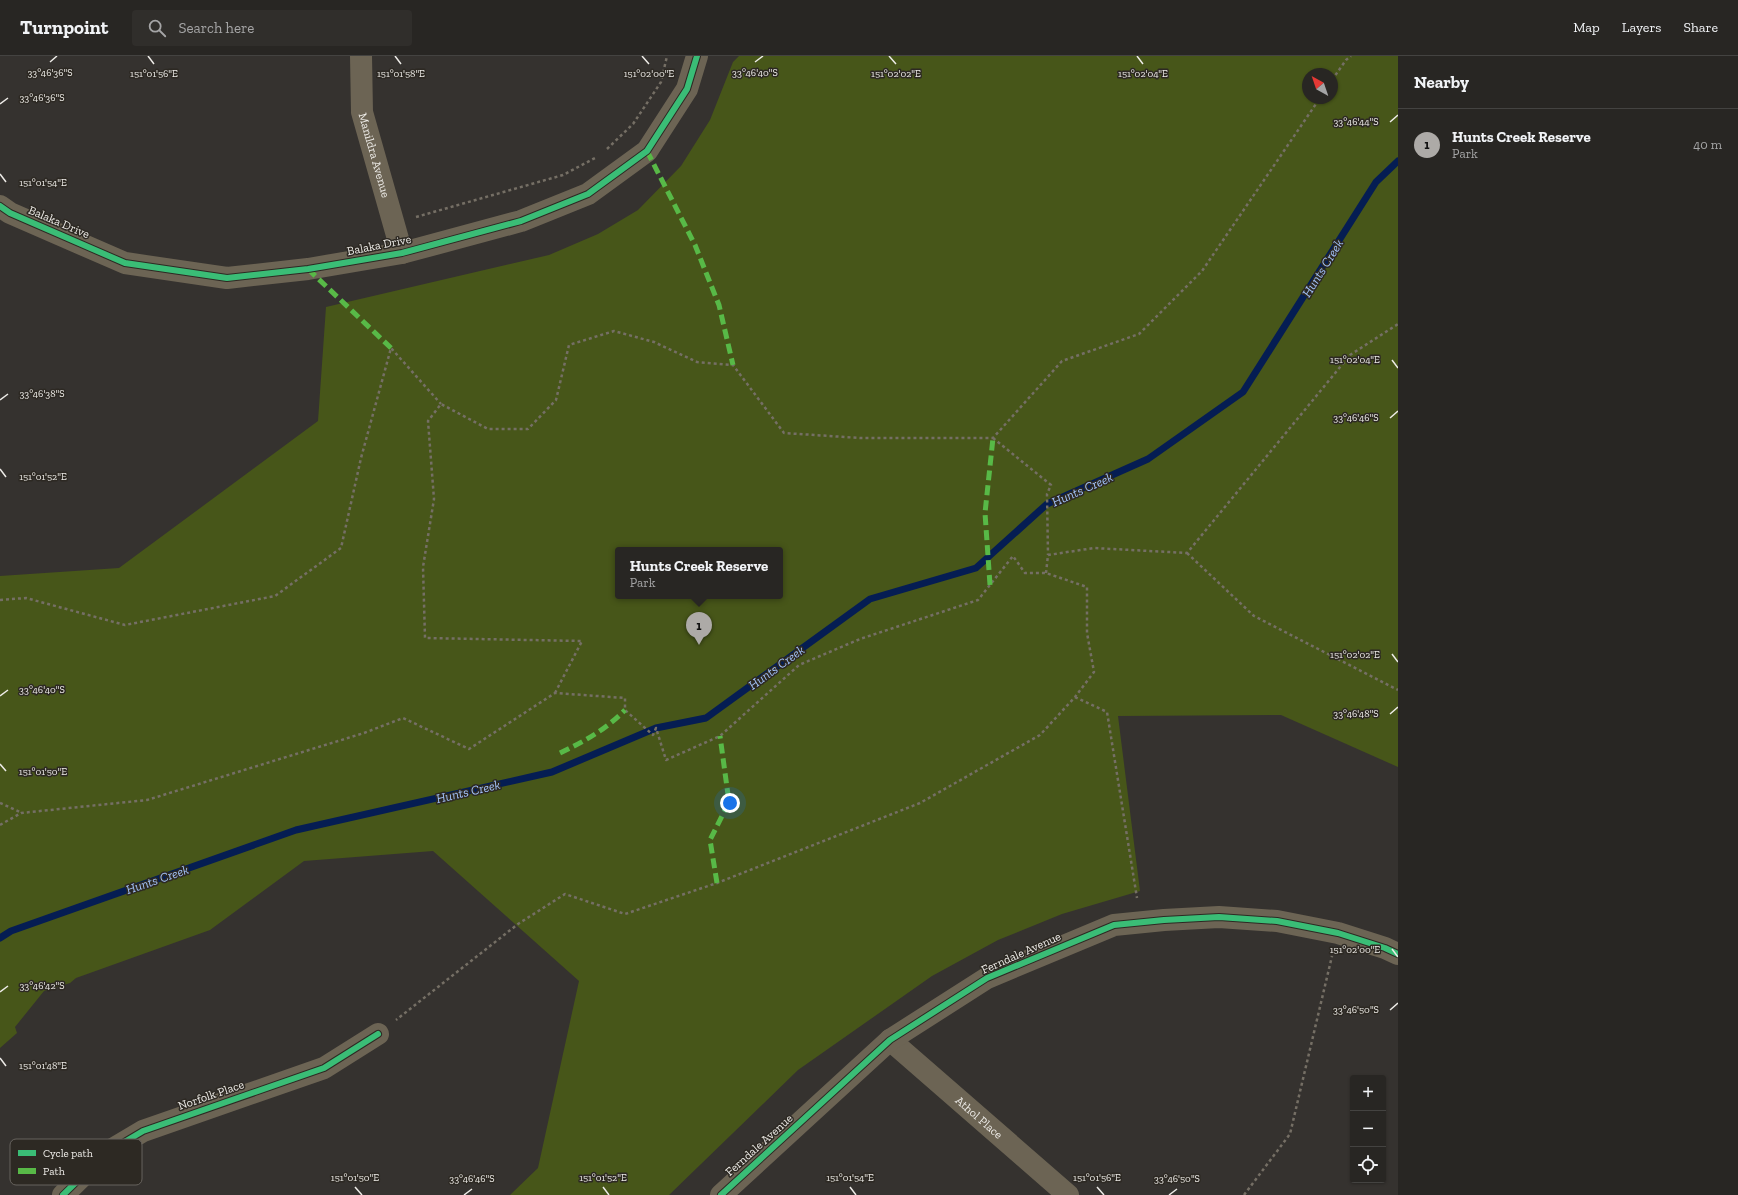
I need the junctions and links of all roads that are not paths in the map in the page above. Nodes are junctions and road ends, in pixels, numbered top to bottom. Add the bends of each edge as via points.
1 (361, 56) edge
2 (697, 56) edge
3 (0, 206) edge
4 (402, 253) junction
5 (1398, 954) edge
6 (378, 1034) road end
7 (890, 1040) junction
8 (130, 1139) edge
9 (73, 1185) edge
10 (63, 1195) edge
11 (721, 1195) edge
12 (1068, 1195) edge

1 - 4 street, Manildra Avenue via 362,112
2 - 4 street, Balaka Drive via 687,89 647,151 588,194 521,221
3 - 4 street, Balaka Drive via 10,213 125,263 227,278 308,269
5 - 7 street, Ferndale Avenue via 1338,933 1277,921 1219,917 1114,925 987,978
6 - 8 street, Norfolk Place via 324,1068 143,1131
7 - 11 street, Ferndale Avenue
7 - 12 street, Athol Place
9 - 10 street, Norfolk Place

